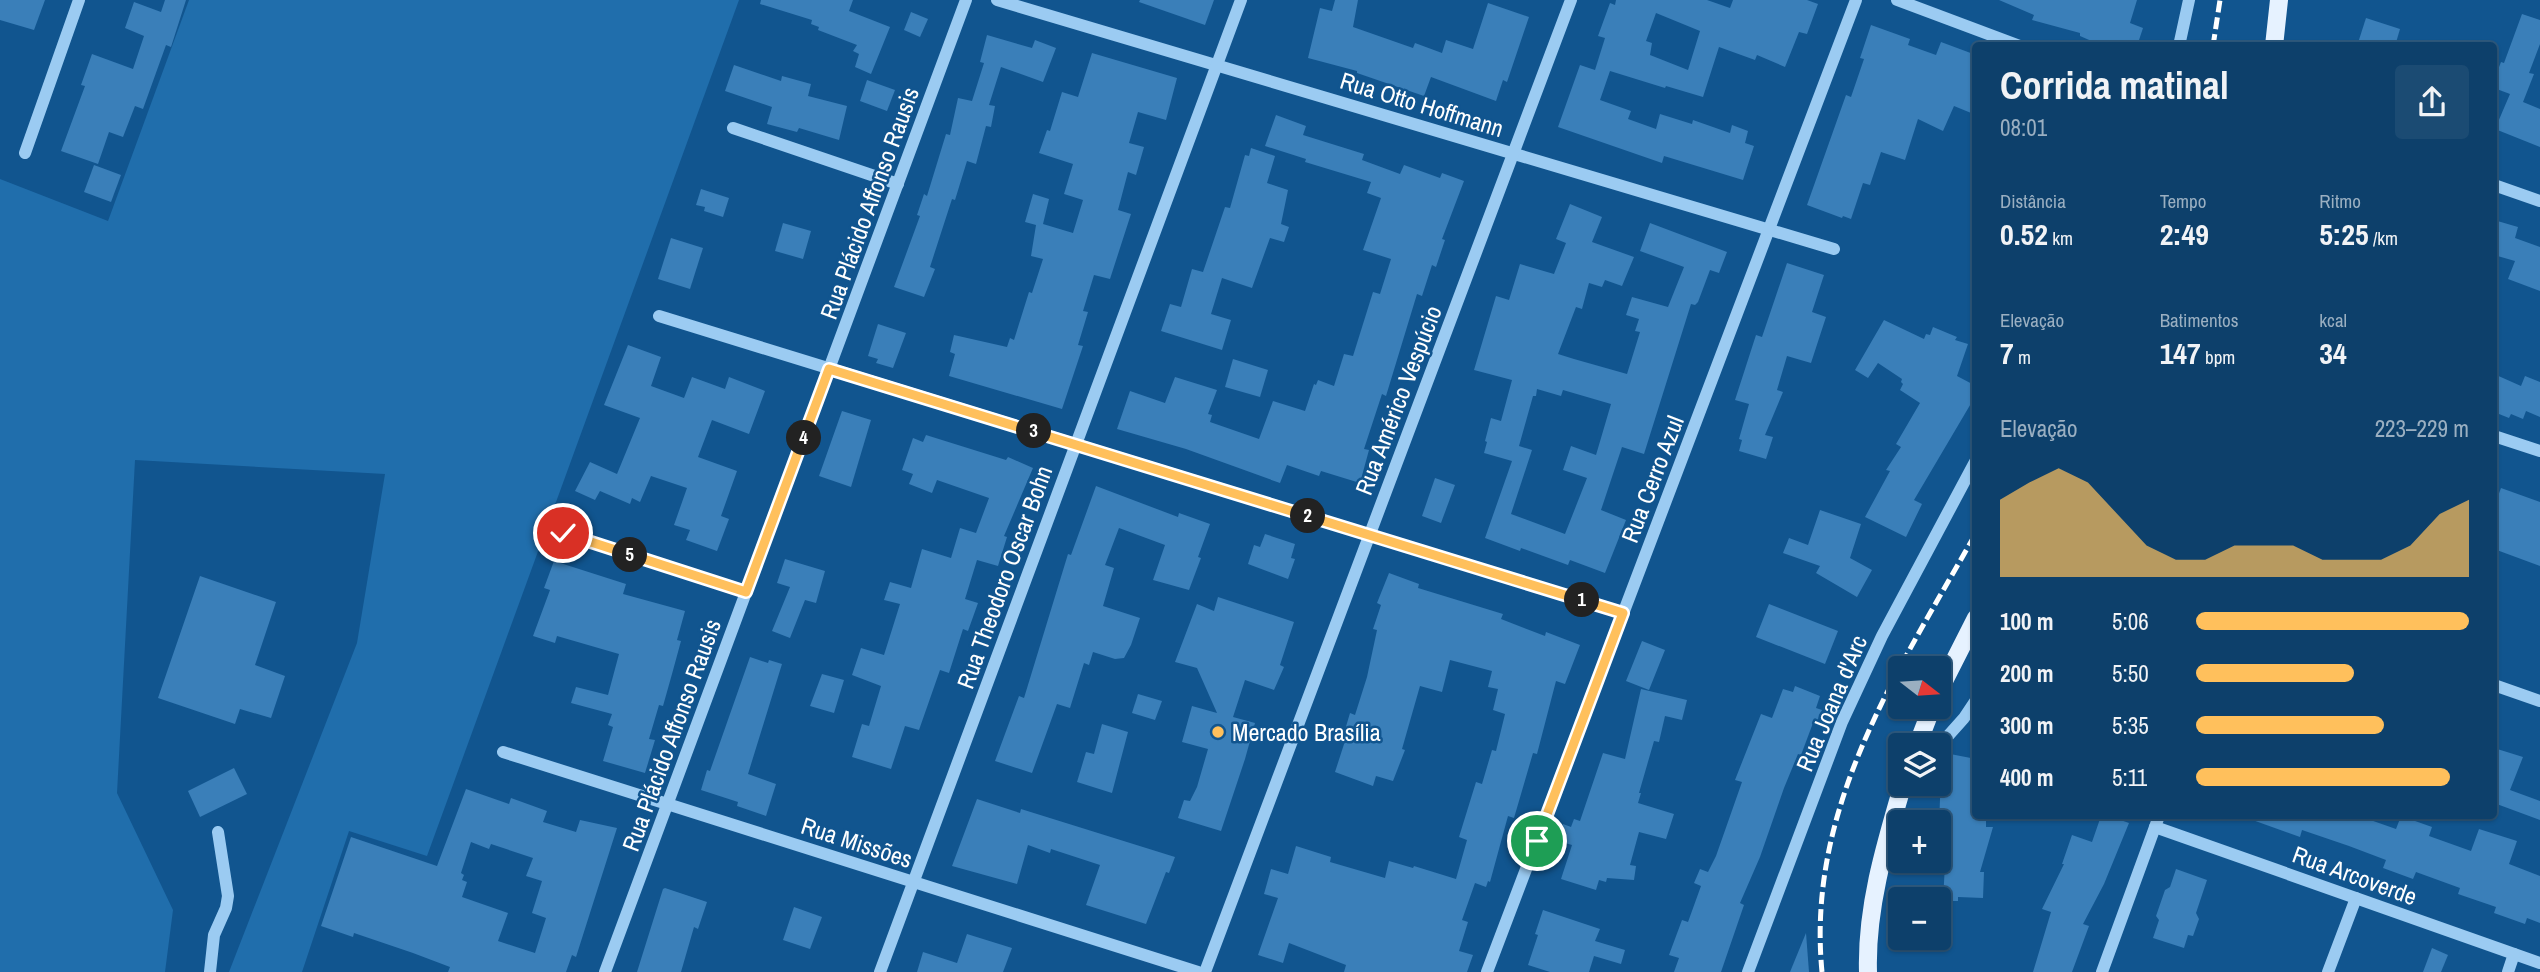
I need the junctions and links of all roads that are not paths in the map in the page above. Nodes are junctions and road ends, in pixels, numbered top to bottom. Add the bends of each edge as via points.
1 (79, 0) edge
2 (967, 0) edge
3 (997, 0) edge
4 (1241, 0) edge
5 (1571, 0) edge
6 (1856, 0) edge
7 (1897, 0) edge
8 (2189, 0) edge
9 (2279, 0) edge
10 (2009, 42) edge
11 (2180, 42) edge
12 (2274, 42) edge
13 (1217, 65) junction
14 (733, 128) dead end
15 (26, 153) dead end
16 (1513, 153) junction
17 (898, 184) junction
18 (2497, 186) edge
19 (2540, 201) edge
20 (1769, 229) junction
21 (1834, 249) dead end
22 (659, 316) dead end
23 (829, 369) junction
24 (2497, 437) edge
25 (1076, 444) junction
26 (2540, 451) edge
27 (1972, 467) edge
28 (563, 533) dead end
29 (1370, 535) junction
30 (746, 592) junction
31 (1623, 613) junction
32 (1972, 626) edge
33 (1951, 667) edge
34 (2497, 686) edge
35 (2540, 701) edge
36 (1972, 706) edge
37 (1951, 733) edge
38 (503, 752) dead end
39 (1900, 796) edge
40 (668, 804) junction
41 (2157, 821) edge
42 (218, 832) dead end
43 (913, 882) junction
44 (2356, 898) junction
45 (2514, 954) junction
46 (2540, 963) edge
47 (210, 972) edge
48 (605, 972) edge
49 (880, 972) edge
50 (1198, 972) edge
51 (1205, 972) edge
52 (1487, 972) edge
53 (1748, 972) edge
54 (1868, 972) edge
55 (2102, 972) edge
56 (2328, 972) edge
57 (2508, 972) edge

1 - 15 street
2 - 17 street, Rua Plácido Affonso Rausis
3 - 13 street, Rua Otto Hoffmann
4 - 13 street, Rua Theodoro Oscar Bohn
5 - 16 street, Rua Américo Vespúcio
6 - 20 street, Rua Cerro Azul
7 - 10 street
8 - 11 street
9 - 12 main road
13 - 16 street, Rua Otto Hoffmann
13 - 25 street, Rua Theodoro Oscar Bohn
14 - 17 street
16 - 20 street, Rua Otto Hoffmann
16 - 29 street, Rua Américo Vespúcio
17 - 23 street, Rua Plácido Affonso Rausis
18 - 19 street
20 - 21 street, Rua Otto Hoffmann
20 - 31 street, Rua Cerro Azul
22 - 23 street
23 - 25 street
23 - 30 street, Rua Plácido Affonso Rausis
24 - 26 street
25 - 29 street
25 - 43 street, Rua Theodoro Oscar Bohn
27 - 53 street, Rua Joana d'Arc via 1842,722
28 - 30 street
29 - 31 street
29 - 51 street, Rua Américo Vespúcio
30 - 40 street, Rua Plácido Affonso Rausis
31 - 52 street, Rua Cerro Azul
32 - 33 main road
34 - 35 street
36 - 37 street
38 - 40 street, Rua Missões
39 - 54 main road via 1874,896 1867,940
40 - 43 street, Rua Missões
40 - 48 street, Rua Plácido Affonso Rausis
41 - 44 street, Rua Arcoverde
41 - 55 street
42 - 47 street via 228,896 214,935
43 - 49 street, Rua Theodoro Oscar Bohn
43 - 50 street, Rua Missões
44 - 45 street, Rua Arcoverde
44 - 56 street
45 - 46 street, Rua Arcoverde
45 - 57 street

